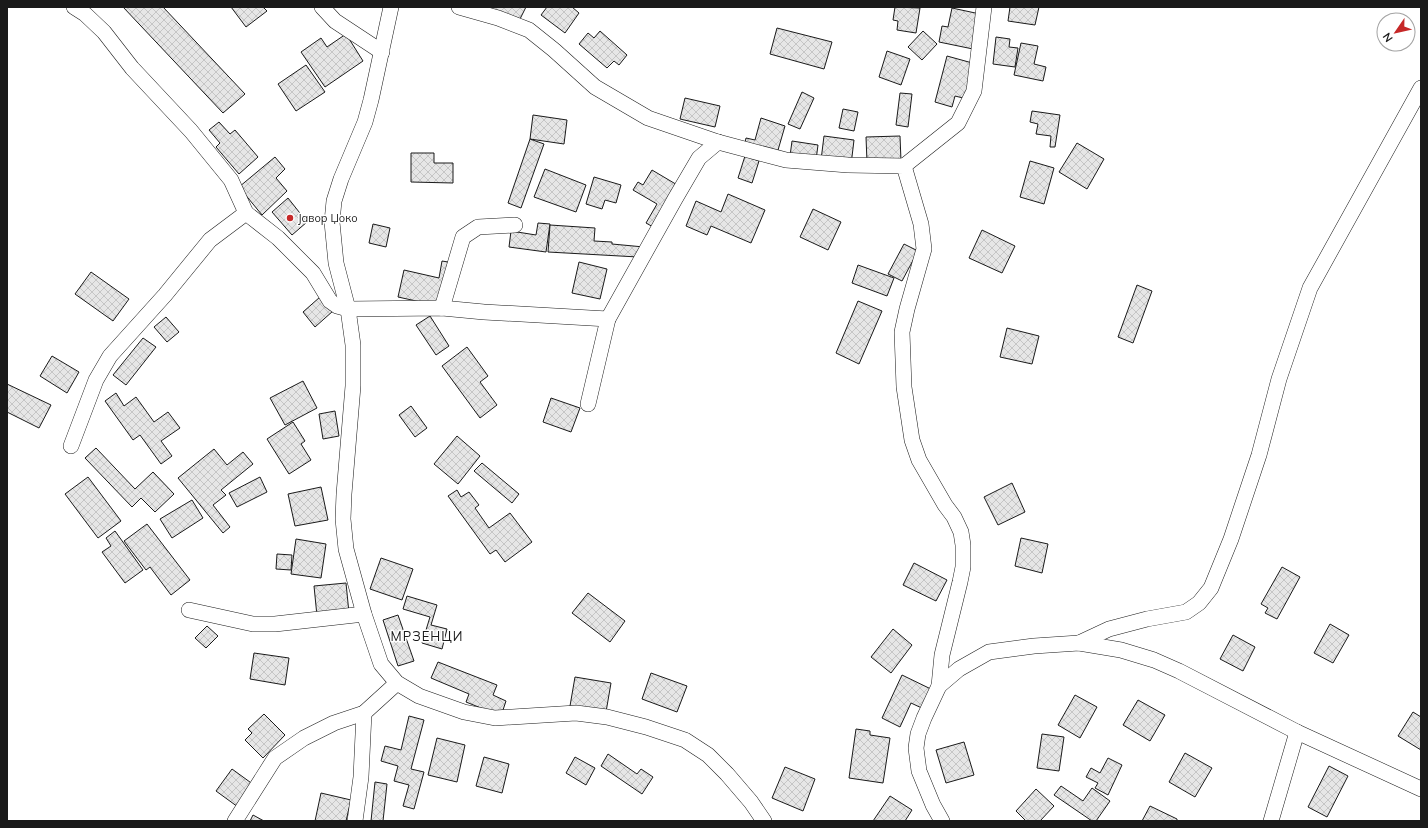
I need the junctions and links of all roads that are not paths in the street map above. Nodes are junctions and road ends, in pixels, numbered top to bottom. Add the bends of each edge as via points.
1 (74, 7) edge
2 (322, 7) edge
3 (391, 7) edge
4 (459, 7) edge
5 (984, 7) edge
6 (382, 52) junction
7 (1421, 88) edge
8 (718, 142) junction
9 (904, 166) junction
10 (246, 213) junction
11 (515, 225) dead end
12 (442, 308) junction
13 (348, 309) junction
14 (608, 319) junction
15 (588, 404) dead end
16 (71, 446) dead end
17 (189, 610) dead end
18 (364, 614) junction
19 (1079, 643) junction
20 (397, 683) junction
21 (939, 686) junction
22 (364, 713) junction
23 (1297, 732) junction
24 (1421, 790) edge
25 (235, 821) edge
26 (355, 821) edge
27 (764, 821) edge
28 (942, 821) edge
29 (1271, 821) edge

1 - 10 street via 104,32 132,68 191,131 232,180
2 - 6 street via 335,21
3 - 6 street
4 - 8 street via 528,30 595,88 648,118
5 - 9 street via 974,91 958,123
6 - 13 street via 365,122 334,201 332,222 336,263
7 - 19 street via 1310,288 1279,379 1259,455 1232,539 1211,588 1200,603 1186,612 1109,629
8 - 9 street via 786,160 848,166
8 - 14 street via 699,158
9 - 21 street via 921,224 924,249 902,332 905,395 912,440 920,460 954,517 961,532 963,545 963,567 942,655
10 - 13 street via 278,238 313,273 330,301
10 - 16 street via 210,240 110,356 96,380
11 - 12 street via 478,227 463,237
12 - 13 street
12 - 14 street
13 - 18 street via 353,345 353,386 343,519 346,549
14 - 15 street
17 - 18 street via 252,624 275,624
18 - 20 street via 381,664
19 - 21 street via 989,652 959,669
19 - 23 street via 1121,650 1154,660
20 - 22 street
20 - 27 street via 419,696 464,712 495,718 576,713 607,717 686,740 727,774
21 - 28 street via 918,734 916,748 919,771
22 - 25 street via 334,723 304,738 275,758
22 - 26 street via 361,777
23 - 24 street
23 - 29 street

